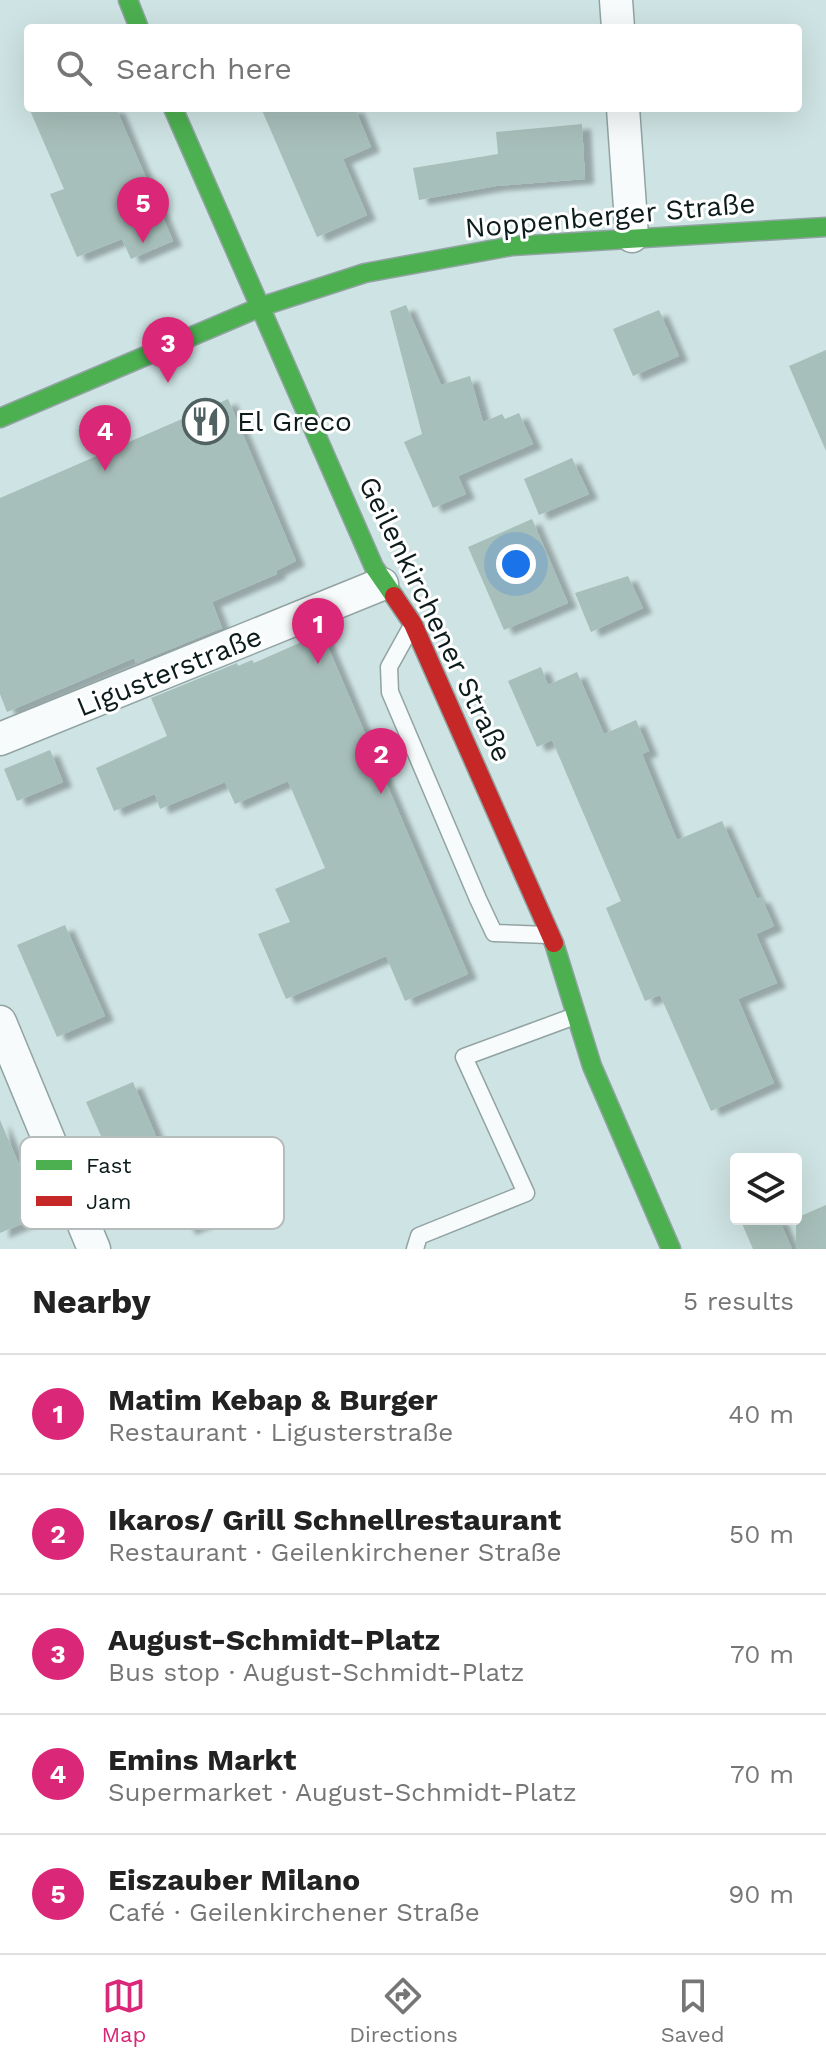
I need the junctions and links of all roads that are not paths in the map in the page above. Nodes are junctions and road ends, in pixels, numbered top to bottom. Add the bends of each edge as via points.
1 (128, 0) edge
2 (616, 0) edge
3 (137, 24) edge
4 (618, 24) edge
5 (175, 112) edge
6 (623, 112) edge
7 (826, 227) edge
8 (632, 236) junction
9 (263, 306) junction
10 (0, 418) edge
11 (382, 584) junction
12 (413, 624) junction
13 (0, 739) edge
14 (552, 936) junction
15 (577, 1015) junction
16 (0, 1022) edge
17 (48, 1137) edge
18 (86, 1229) edge
19 (94, 1249) edge
20 (415, 1249) edge
21 (671, 1249) edge

1 - 3 main road
2 - 4 street
5 - 9 main road, Geilenkirchener Straße
6 - 8 street
7 - 8 main road, Noppenberger Straße
8 - 9 main road, Noppenberger Straße via 512,246 365,273
9 - 10 main road, Noppenberger Straße
9 - 11 main road, Geilenkirchener Straße
11 - 12 main road, Geilenkirchener Straße
11 - 13 street, Ligusterstraße
12 - 14 main road, Geilenkirchener Straße
12 - 14 lane via 389,667 390,692 478,899 494,933
14 - 15 main road, Geilenkirchener Straße
15 - 20 lane via 464,1057 526,1193 419,1236
15 - 21 main road, Geilenkirchener Straße via 592,1066
16 - 17 street
18 - 19 street

